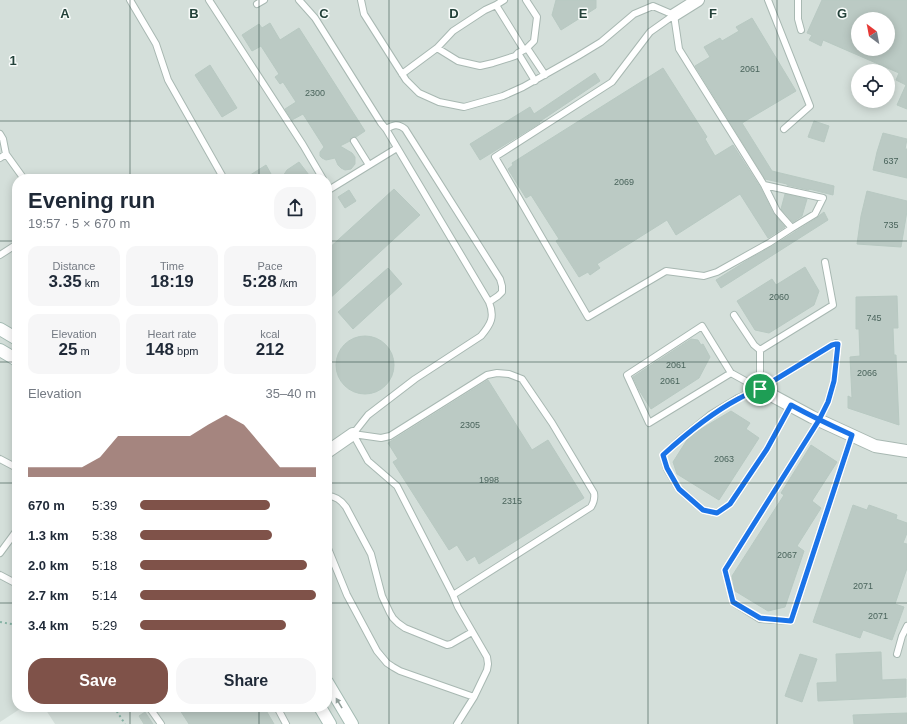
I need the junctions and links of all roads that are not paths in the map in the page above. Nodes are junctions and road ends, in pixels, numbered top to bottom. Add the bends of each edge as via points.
1 (130, 0) edge
2 (209, 0) edge
3 (264, 0) edge
4 (299, 0) edge
5 (361, 0) edge
6 (504, 0) edge
7 (526, 0) edge
8 (698, 0) edge
9 (768, 0) edge
10 (798, 0) edge
11 (257, 4) dead end
12 (496, 5) junction
13 (674, 15) junction
14 (801, 30) dead end
15 (437, 48) junction
16 (523, 51) junction
17 (402, 74) junction
18 (545, 75) junction
19 (535, 81) junction
20 (386, 129) junction
21 (784, 129) dead end
22 (0, 134) edge
23 (354, 141) dead end
24 (397, 148) junction
25 (6, 154) junction
26 (0, 158) edge
27 (369, 165) junction
28 (20, 174) edge
29 (221, 174) edge
30 (320, 174) edge
31 (764, 185) junction
32 (332, 187) edge
33 (792, 228) junction
34 (12, 247) edge
35 (0, 255) edge
36 (825, 262) dead end
37 (489, 302) junction
38 (734, 315) dead end
39 (0, 329) edge
40 (12, 336) edge
41 (0, 350) edge
42 (760, 350) junction
43 (12, 357) edge
44 (731, 373) junction
45 (760, 389) junction
46 (791, 405) junction
47 (819, 420) junction
48 (353, 434) junction
49 (852, 435) junction
50 (332, 449) edge
51 (906, 454) edge
52 (0, 459) edge
53 (12, 465) edge
54 (332, 497) edge
55 (12, 537) edge
56 (0, 553) edge
57 (332, 559) edge
58 (0, 575) edge
59 (12, 581) edge
60 (452, 594) junction
61 (907, 626) edge
62 (472, 632) junction
63 (897, 654) dead end
64 (332, 690) edge
65 (474, 697) junction
66 (153, 712) edge
67 (280, 712) edge
68 (323, 712) edge
69 (161, 724) edge
70 (286, 724) edge
71 (330, 724) edge
72 (352, 724) edge
73 (457, 724) edge

1 - 29 lane via 156,44 168,80
2 - 30 lane
3 - 11 lane
4 - 20 lane via 314,18
5 - 17 lane via 364,14
6 - 12 lane
7 - 16 lane via 537,17 534,41
8 - 13 street
9 - 21 lane via 810,106
10 - 14 lane
12 - 15 lane via 453,31
12 - 16 lane
13 - 18 lane via 653,6 638,12 601,42
13 - 31 lane via 679,49
13 - 33 lane via 650,32 612,82 495,157 588,317 666,270 704,276 717,272
15 - 16 lane via 458,61 480,66 493,64
15 - 17 lane
16 - 18 lane
16 - 19 lane
17 - 19 lane via 419,93 439,102 464,107 503,96
18 - 19 lane
20 - 24 lane
20 - 37 lane via 398,125 406,129 500,279 502,292
22 - 25 lane
23 - 27 lane
24 - 27 lane
24 - 37 lane
25 - 26 lane
25 - 28 lane
27 - 32 lane
31 - 33 lane via 777,210
31 - 33 lane via 823,198 815,214
34 - 35 lane
36 - 42 lane via 833,305
37 - 48 lane via 492,309 491,322 481,336 415,379 368,415
38 - 42 lane
39 - 40 street
41 - 43 street
42 - 45 lane
44 - 44 lane via 702,326 627,375 649,423
44 - 45 lane
45 - 46 street
45 - 46 lane via 738,398 710,415 663,455 679,489 703,510 717,513 730,504 767,449
45 - 47 lane via 832,345 838,344 834,381
46 - 47 street
47 - 49 street
47 - 49 lane via 725,570 733,602 760,618 791,621
48 - 50 street
48 - 60 lane via 368,462 397,486
48 - 60 lane via 381,438 390,436 487,375 497,373 522,379 552,423 594,493 594,502 591,507
49 - 51 street via 875,446
52 - 53 lane
54 - 62 lane via 343,502 371,554 382,596 398,623 404,628 447,645
55 - 56 lane
57 - 65 lane via 346,595 377,651 387,663 400,671
58 - 59 lane
60 - 62 lane
61 - 63 lane
62 - 65 lane via 487,657 488,664
72 -> 64 street
65 - 73 lane
66 - 69 lane
67 - 70 lane
68 - 71 street

